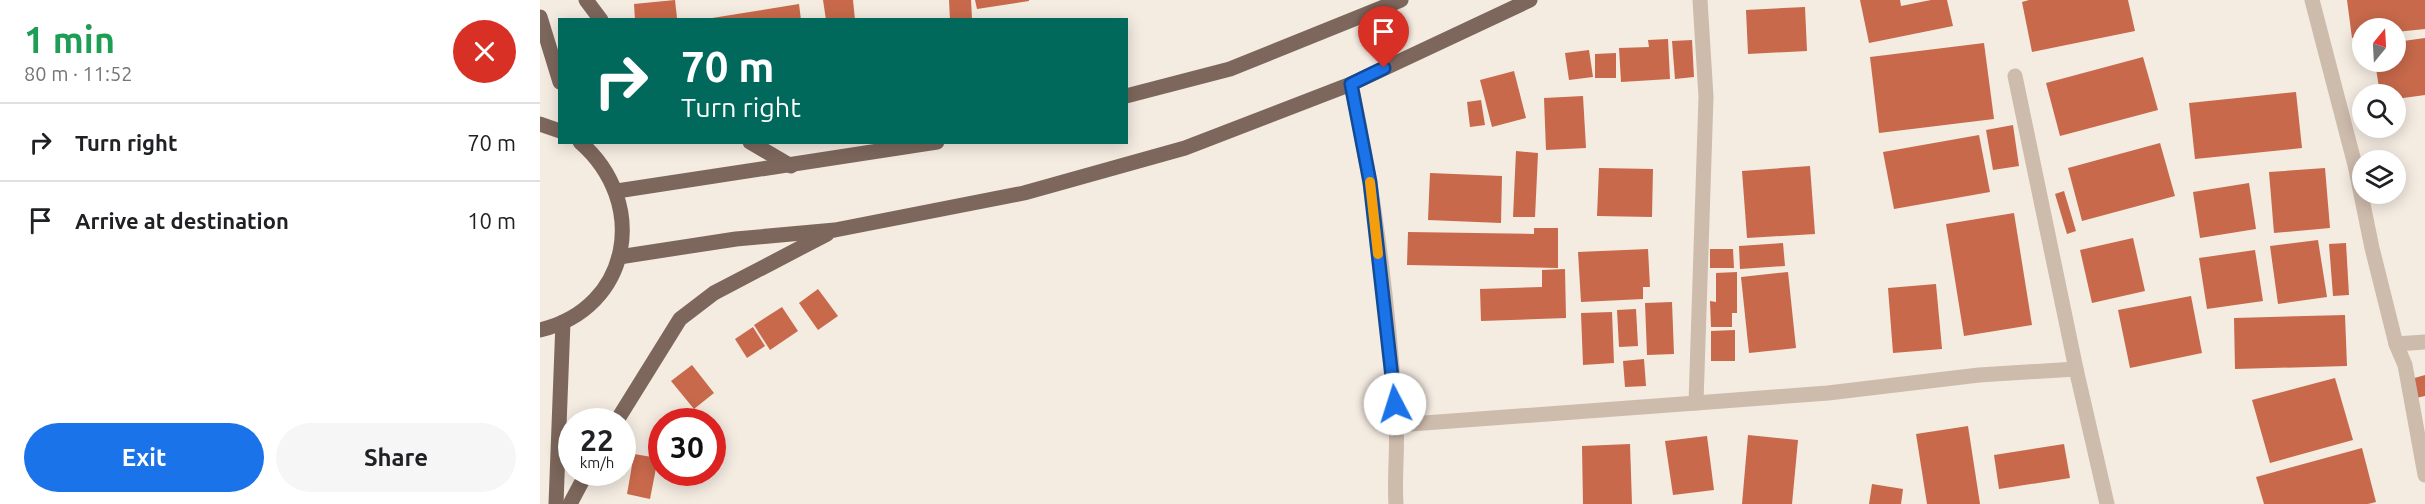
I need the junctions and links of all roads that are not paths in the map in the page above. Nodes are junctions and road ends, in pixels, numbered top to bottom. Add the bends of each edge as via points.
1 (586, 0) edge
2 (1401, 0) edge
3 (1530, 0) edge
4 (1700, 0) edge
5 (2312, 0) edge
6 (1375, 5) edge
7 (540, 17) edge
8 (600, 18) edge
9 (558, 76) edge
10 (2015, 76) dead end
11 (1351, 84) junction
12 (1128, 95) edge
13 (540, 124) edge
14 (558, 129) edge
15 (582, 144) edge
16 (753, 144) edge
17 (925, 144) edge
18 (791, 166) junction
19 (616, 191) junction
20 (835, 230) junction
21 (619, 256) junction
22 (563, 322) junction
23 (540, 330) edge
24 (2425, 342) edge
25 (2396, 344) junction
26 (2076, 369) junction
27 (1696, 403) junction
28 (625, 408) edge
29 (1397, 424) junction
30 (2425, 475) edge
31 (580, 486) edge
32 (556, 504) edge
33 (570, 504) edge
34 (1396, 504) edge
35 (2107, 504) edge

1 - 8 main road
2 - 6 main road
3 - 11 main road
4 - 27 street via 1706,97
5 - 25 street
6 - 12 main road via 1230,69
7 - 9 main road
10 - 26 street
11 - 20 main road via 1185,148 1024,193
11 - 29 street via 1370,182
13 - 14 main road
15 - 19 main road via 607,171
16 - 18 main road
17 - 18 main road
18 - 19 main road
19 - 21 main road via 622,213
20 - 21 main road
20 - 28 main road via 714,293 680,319
21 - 22 main road via 598,295
22 - 23 main road
22 - 32 main road
24 - 25 street
25 - 30 street via 2405,365
26 - 27 street
26 - 35 street
27 - 29 street
29 - 34 street
31 - 33 main road

